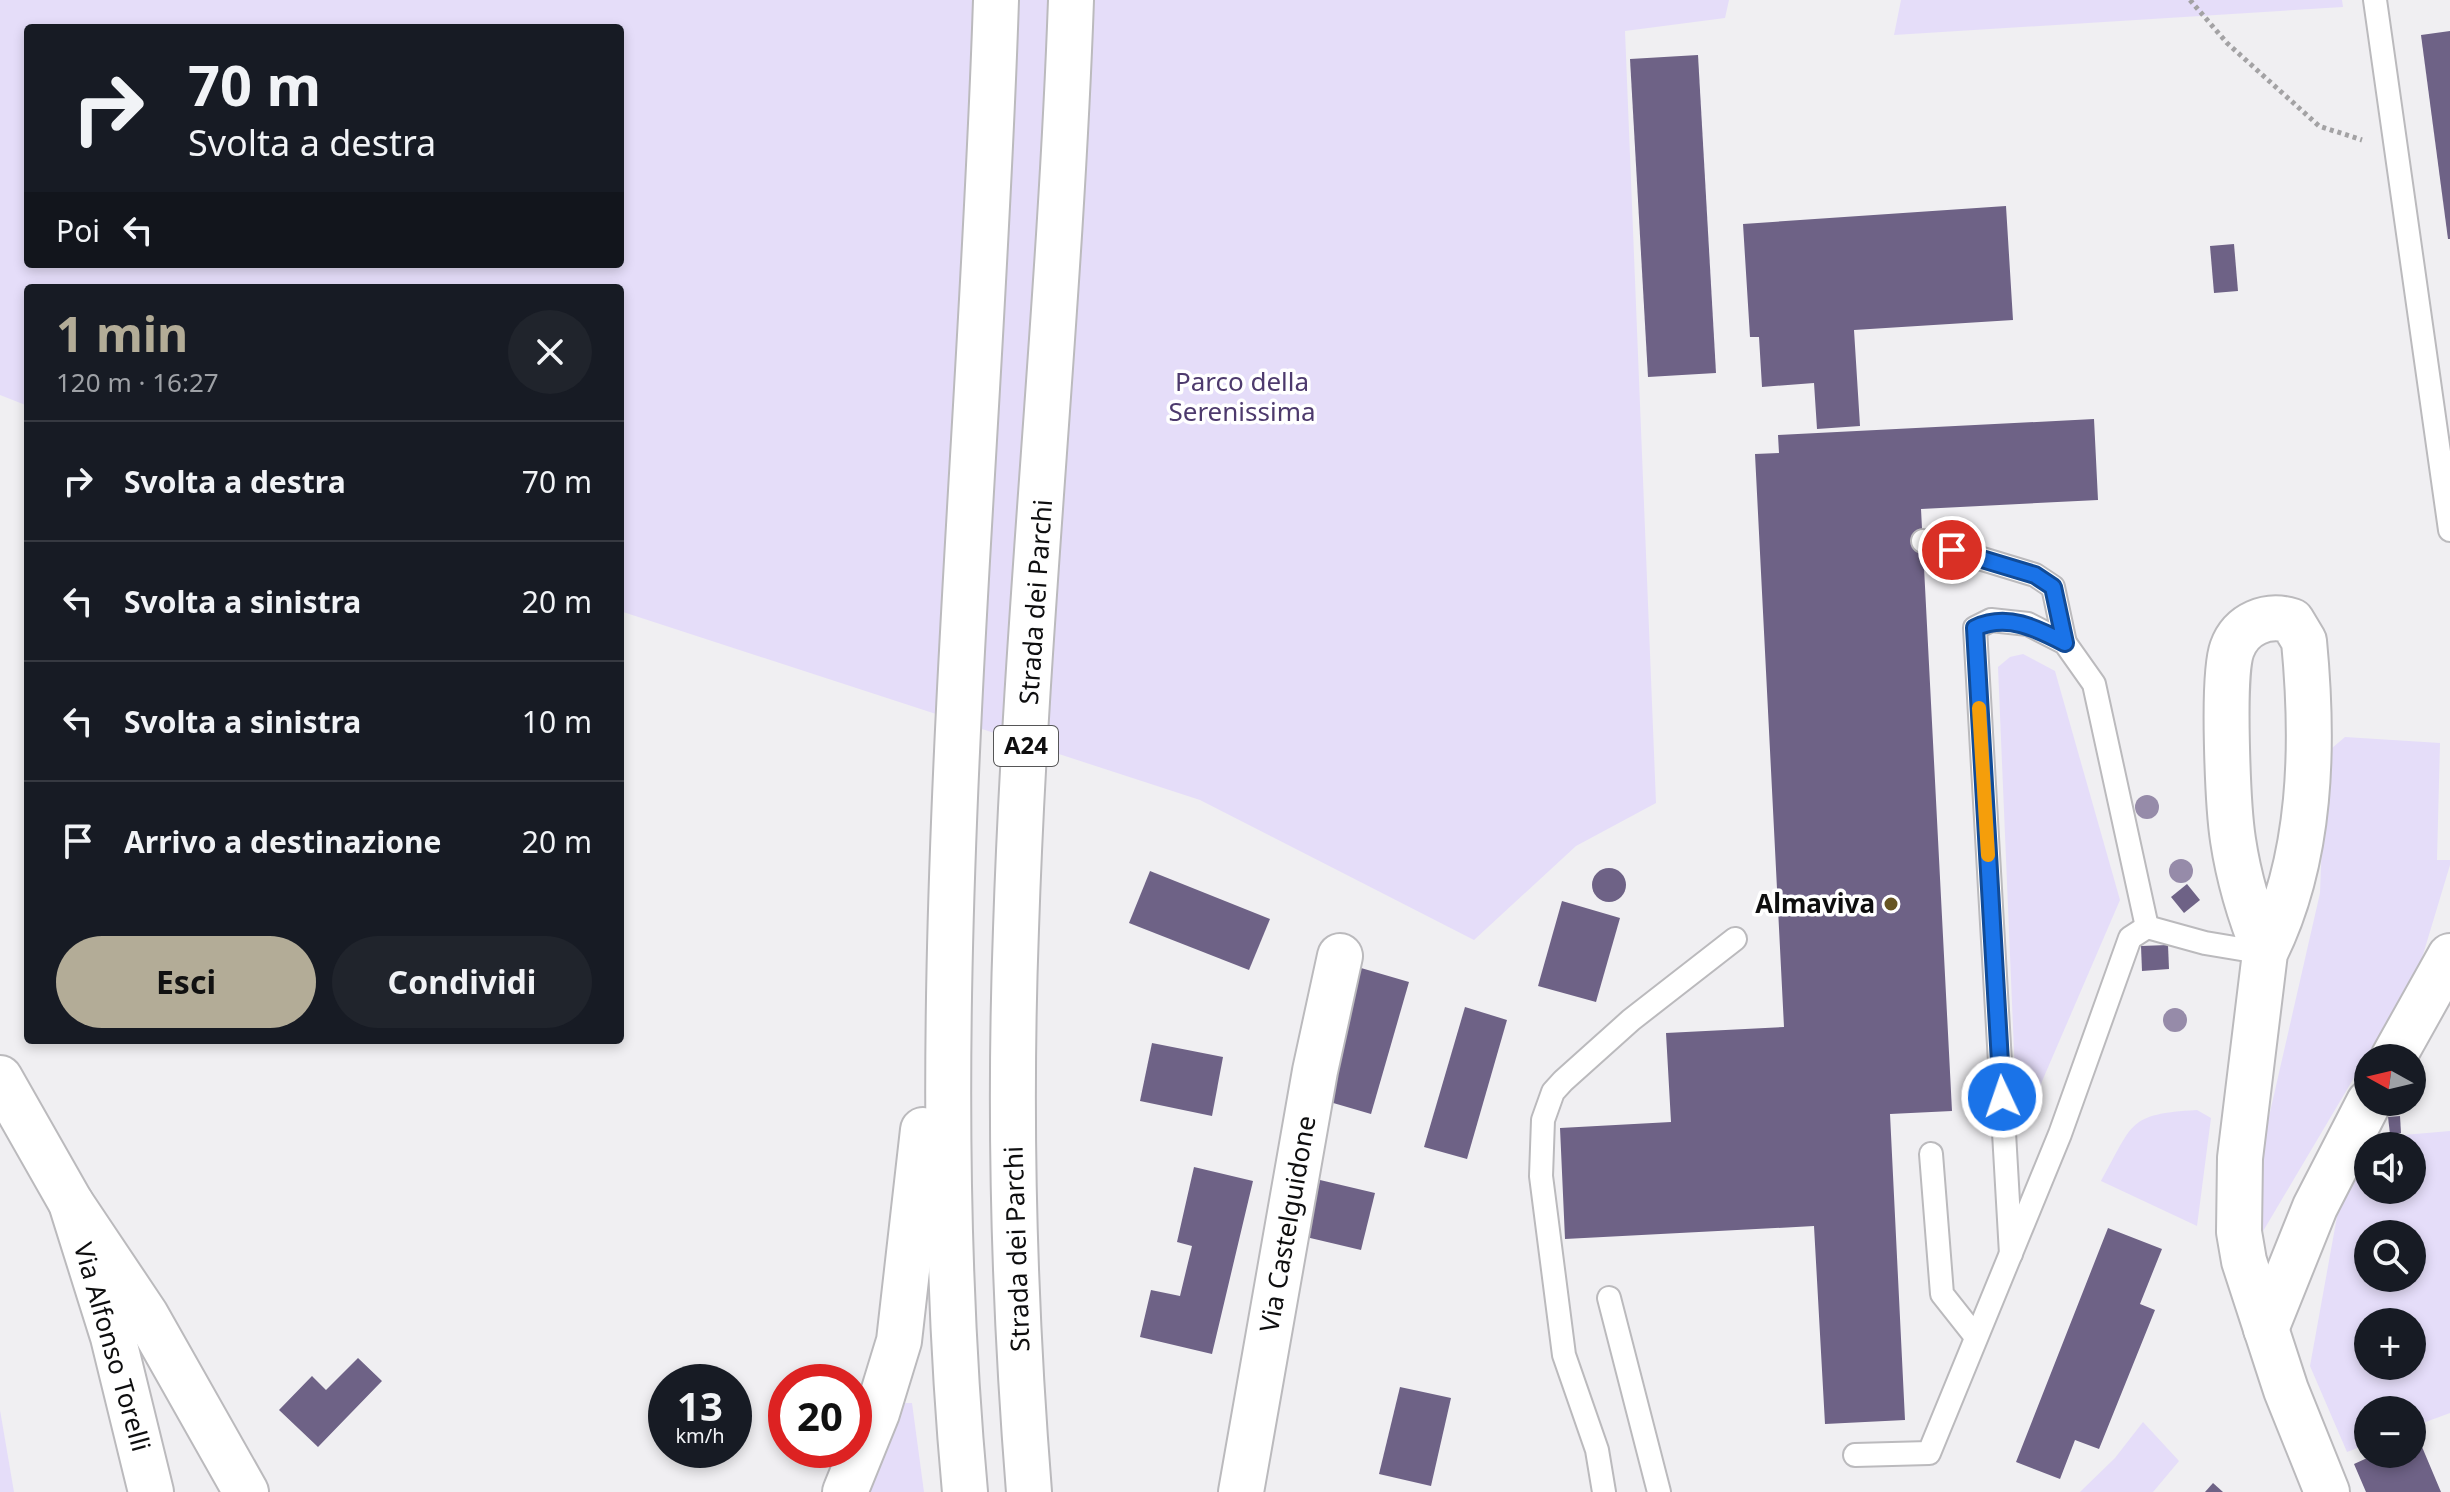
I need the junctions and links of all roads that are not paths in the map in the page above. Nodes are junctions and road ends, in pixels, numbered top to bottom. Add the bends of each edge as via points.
1 (996, 0) edge
2 (1071, 0) edge
3 (2375, 0) edge
4 (2450, 530) edge
5 (1923, 541) dead end
6 (2065, 643) junction
7 (2147, 927) junction
8 (949, 934) junction
9 (1735, 939) dead end
10 (2265, 953) junction
11 (1340, 956) dead end
12 (2450, 956) edge
13 (2401, 1044) edge
14 (0, 1078) edge
15 (2362, 1116) edge
16 (1931, 1154) dead end
17 (71, 1203) junction
18 (2011, 1254) junction
19 (1609, 1298) dead end
20 (2266, 1329) junction
21 (1976, 1337) junction
22 (1855, 1455) dead end
23 (151, 1492) edge
24 (246, 1492) edge
25 (845, 1492) edge
26 (965, 1492) edge
27 (1029, 1492) edge
28 (1241, 1492) edge
29 (1604, 1492) edge
30 (1659, 1492) edge
31 (2327, 1492) edge

1 - 8 main road, A24
2 - 27 main road, Strada dei Parchi / A24 via 1014,983 1016,1255
3 - 4 lane
5 - 6 lane via 2035,575 2053,587
6 - 7 lane via 2094,684
6 - 18 lane via 2028,624 1991,620 1975,628
7 - 10 lane
7 - 18 lane via 2130,938 2119,961 2060,1134
8 - 25 main road via 903,1319 877,1413
8 - 26 main road, A24 via 949,1243
9 - 29 lane via 1563,1081 1543,1120 1541,1176 1564,1355 1597,1450
10 - 10 main road via 2294,876 2306,804 2304,641 2292,621 2276,617 2256,622 2238,637 2228,663 2233,838 2249,912
10 - 20 main road via 2238,1200 2244,1261
11 - 28 main road, Via Castelguidone
12 - 13 main road
14 - 17 main road
15 - 20 main road via 2310,1219
16 - 21 lane via 1942,1294
17 - 23 main road, Via Alfonso Torelli via 113,1337
17 - 24 main road via 146,1315
18 - 21 lane
19 - 30 lane
20 - 31 main road
21 - 22 lane via 1929,1453

